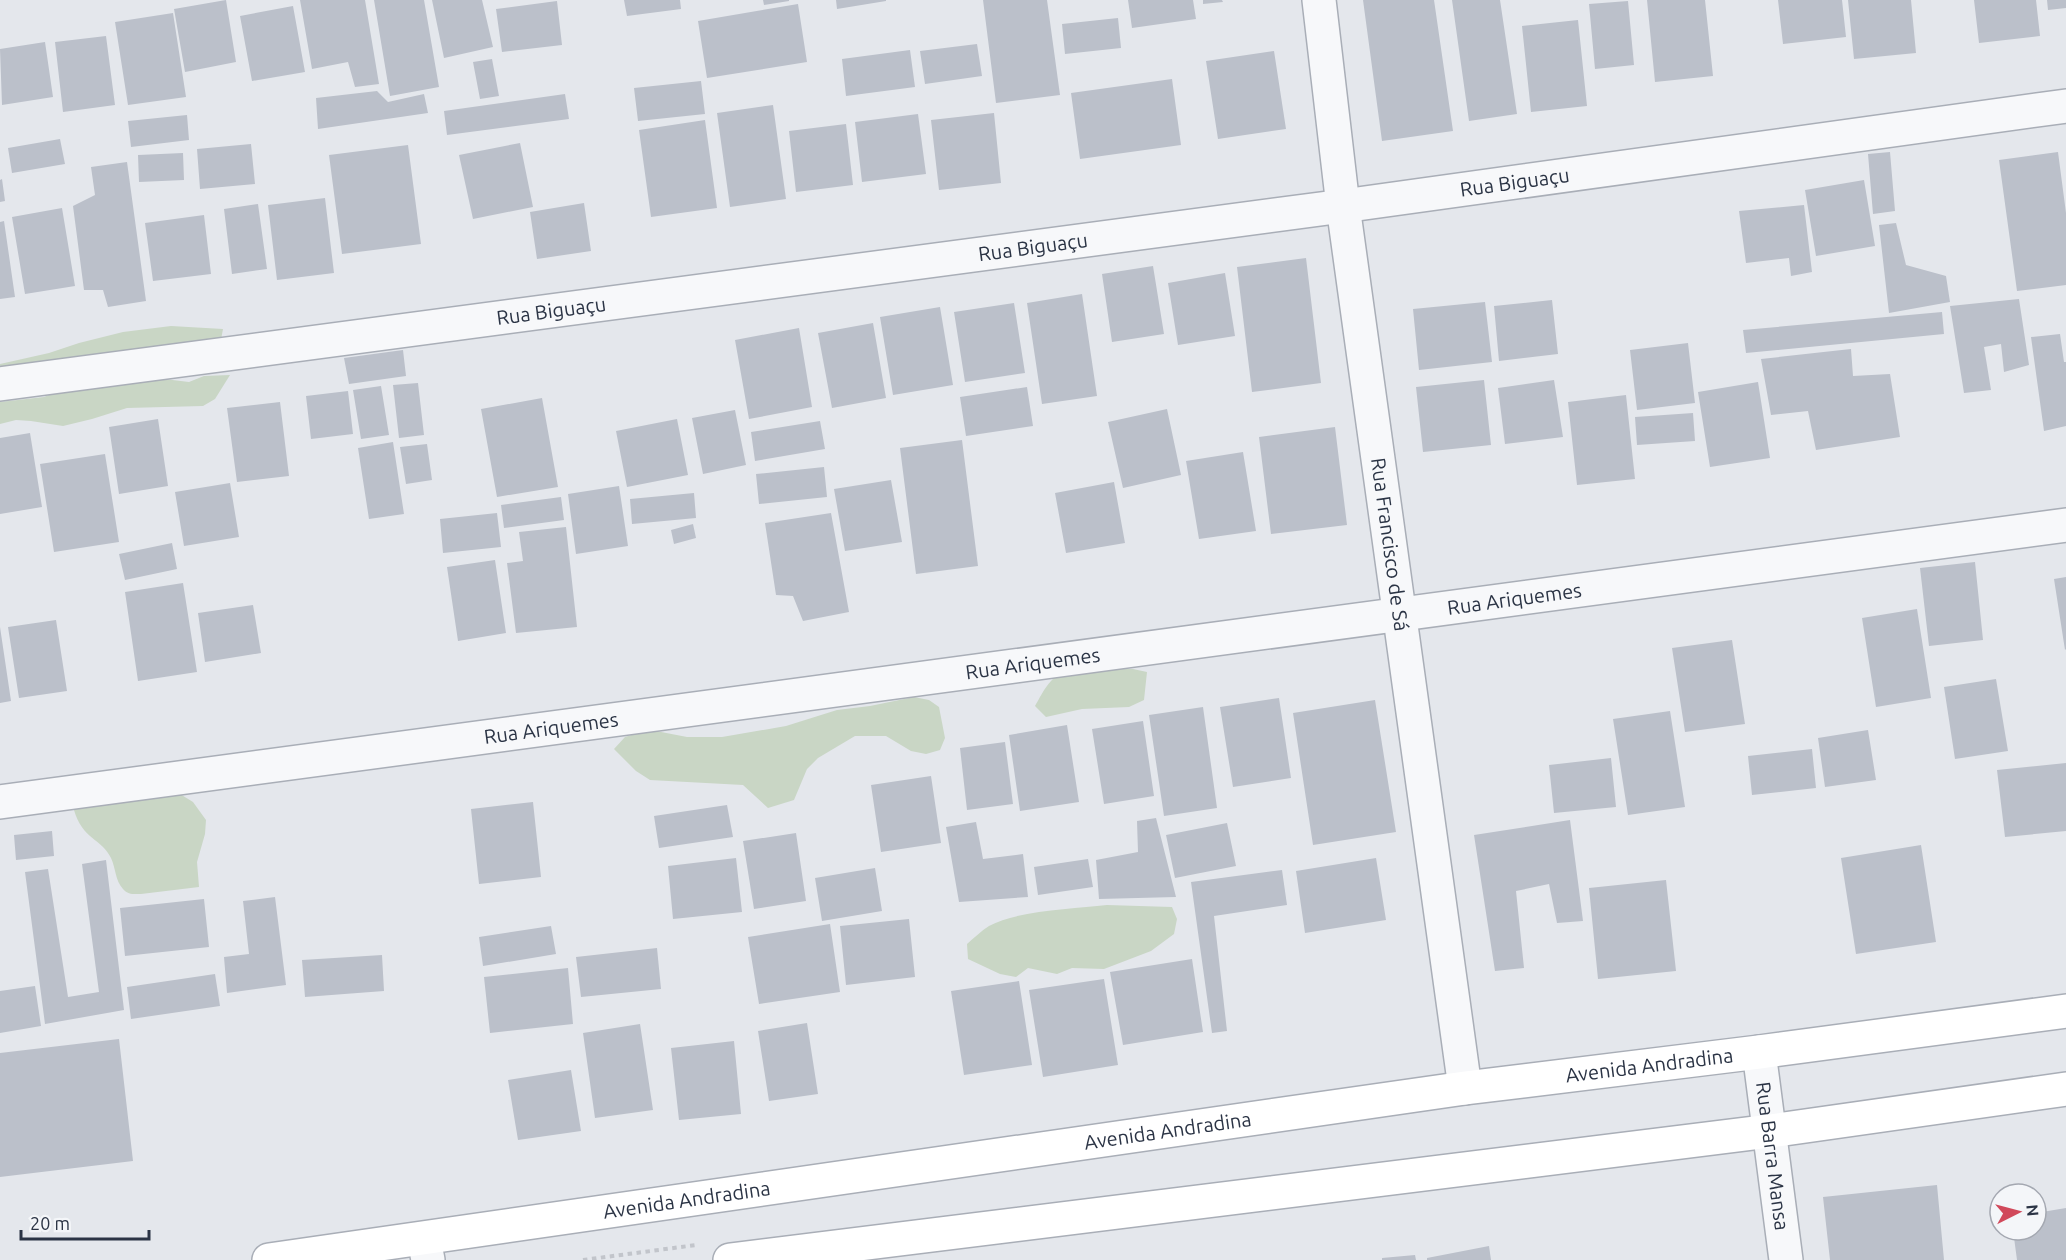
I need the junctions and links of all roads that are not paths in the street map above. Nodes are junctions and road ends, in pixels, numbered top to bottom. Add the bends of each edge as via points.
1 (1319, 0) edge
2 (2066, 106) edge
3 (1343, 206) junction
4 (0, 384) edge
5 (2066, 525) edge
6 (1400, 614) junction
7 (0, 802) edge
8 (2066, 1011) edge
9 (1759, 1052) junction
10 (1465, 1088) junction
11 (2066, 1089) edge
12 (1770, 1131) junction
13 (426, 1249) edge
14 (269, 1260) edge
15 (730, 1260) edge
16 (1786, 1260) edge

1 - 3 street, Rua Francisco de Sá
2 - 3 street, Rua Biguaçu
3 - 4 street, Rua Biguaçu
3 - 6 street, Rua Francisco de Sá
5 - 6 street, Rua Ariquemes
6 - 7 street, Rua Ariquemes
6 - 10 street, Rua Francisco de Sá
8 - 9 main road, Avenida Andradina
9 - 10 main road, Avenida Andradina
9 - 12 street, Rua Barra Mansa
10 - 13 main road, Avenida Andradina
11 - 12 main road
12 - 15 main road
12 - 16 street, Rua Barra Mansa
13 - 14 main road, Avenida Andradina

